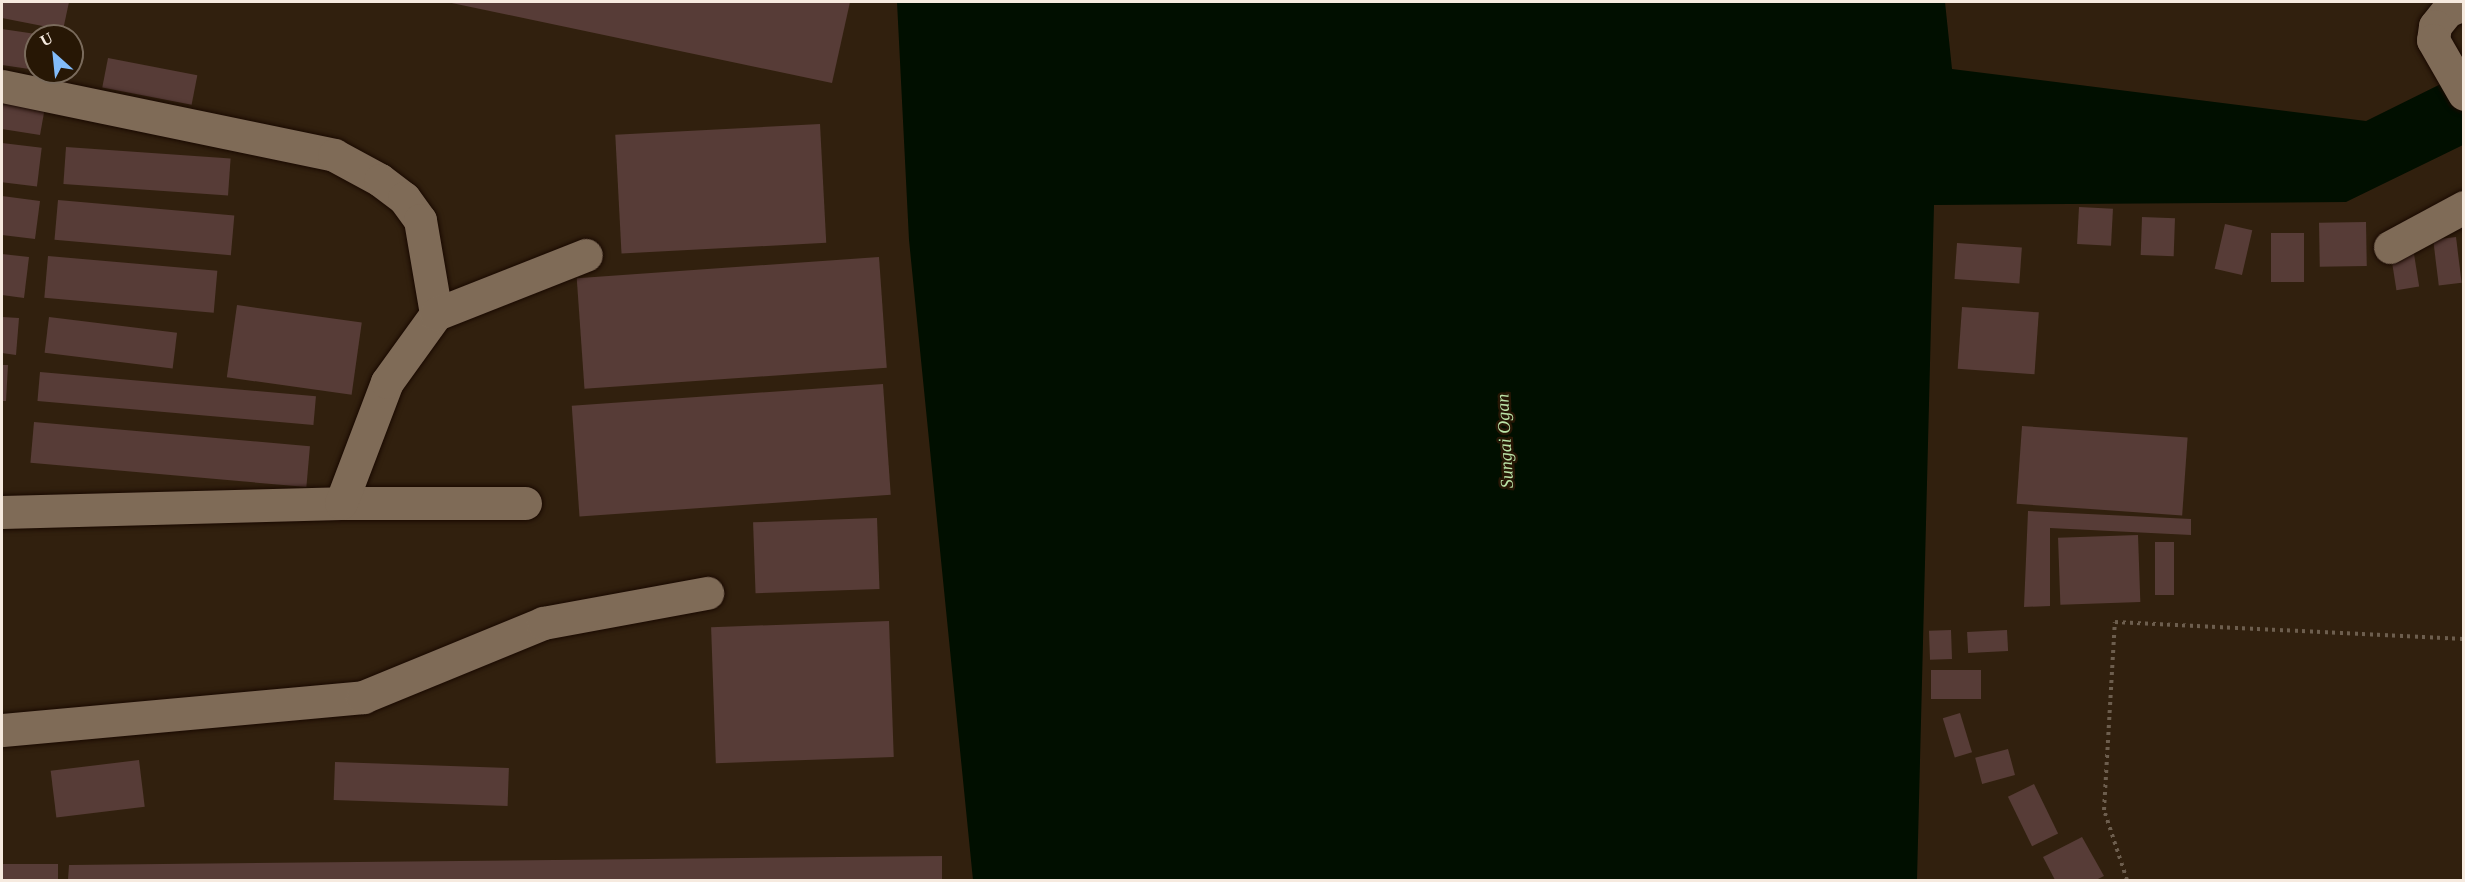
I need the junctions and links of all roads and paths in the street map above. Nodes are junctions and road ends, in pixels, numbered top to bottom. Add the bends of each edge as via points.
1 (2463, 4) edge
2 (2, 86) edge
3 (2463, 94) edge
4 (2463, 207) edge
5 (2390, 247) dead end
6 (586, 255) dead end
7 (436, 314) junction
8 (341, 503) junction
9 (525, 503) dead end
10 (2, 512) edge
11 (707, 593) dead end
12 (2463, 639) edge
13 (2, 730) edge
14 (2127, 880) edge

1 - 3 street via 2447,11 2435,26 2433,40
2 - 7 street via 334,155 404,198 420,220
4 - 5 street
6 - 7 street
7 - 8 street via 387,382
8 - 9 street
8 - 10 street
11 - 13 street via 543,623 363,697
12 - 14 path via 2115,622 2104,810

